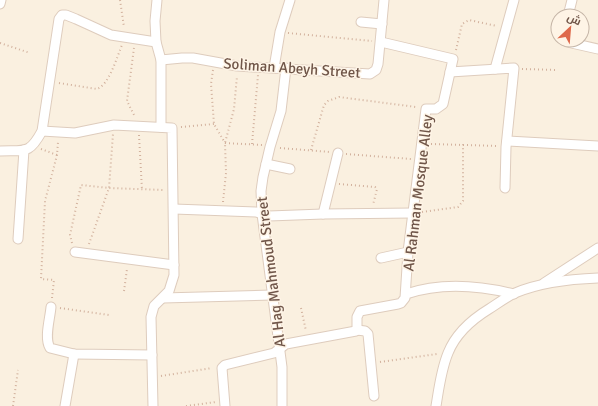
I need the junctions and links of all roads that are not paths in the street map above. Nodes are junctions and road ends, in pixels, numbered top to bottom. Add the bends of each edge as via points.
1 (1, 0) edge
2 (157, 0) edge
3 (290, 0) edge
4 (384, 0) edge
5 (514, 0) edge
6 (0, 4) edge
7 (361, 22) dead end
8 (382, 24) junction
9 (156, 42) junction
10 (381, 42) junction
11 (161, 60) junction
12 (274, 68) junction
13 (286, 68) junction
14 (495, 69) junction
15 (450, 72) junction
16 (161, 127) junction
17 (42, 131) junction
18 (506, 144) junction
19 (598, 146) edge
20 (24, 150) junction
21 (0, 151) edge
22 (338, 153) road end
23 (266, 164) junction
24 (290, 169) dead end
25 (505, 188) dead end
26 (174, 209) junction
27 (413, 213) junction
28 (262, 214) junction
29 (324, 214) junction
30 (18, 239) dead end
31 (598, 248) edge
32 (75, 252) road end
33 (408, 252) junction
34 (381, 258) dead end
35 (174, 266) junction
36 (598, 278) edge
37 (539, 286) junction
38 (406, 294) junction
39 (514, 294) junction
40 (272, 295) junction
41 (163, 298) junction
42 (51, 307) road end
43 (357, 330) junction
44 (280, 348) junction
45 (74, 354) junction
46 (152, 355) junction
47 (374, 396) dead end
48 (224, 403) edge
49 (65, 406) edge
50 (153, 406) edge
51 (282, 406) edge
52 (436, 406) edge

1 - 6 street
2 - 9 street
3 - 12 street via 280,32
4 - 8 street, Soliman Abeyh Street
5 - 14 street
7 - 8 street
8 - 10 street, Soliman Abeyh Street
9 - 11 street
9 - 17 street via 106,33 62,15 59,19
10 - 13 street, Soliman Abeyh Street via 378,67 374,73
10 - 15 street, Al Rahman Mosque Alley via 453,59
11 - 12 street, Soliman Abeyh Street via 182,58 237,66
11 - 16 street
12 - 13 street, Soliman Abeyh Street
13 - 23 street, Al Hag Mahmoud Street via 281,111
14 - 15 street
14 - 18 street via 514,68
15 - 27 street, Al Rahman Mosque Alley via 443,104 436,109 426,108
16 - 17 street via 114,125 75,133
16 - 26 street via 172,128
17 - 20 street via 33,146
18 - 19 street
18 - 25 street
20 - 21 street
20 - 30 street
22 - 29 street
23 - 24 street
23 - 28 street, Al Hag Mahmoud Street
26 - 28 street
26 - 35 street
27 - 29 street
27 - 33 street, Al Rahman Mosque Alley
28 - 29 street
28 - 40 street, Al Hag Mahmoud Street
31 - 37 street
32 - 35 street
33 - 34 street
33 - 38 street, Al Rahman Mosque Alley
35 - 41 street via 171,288
36 - 37 street via 572,279
37 - 39 street
38 - 39 street via 431,287 470,286
38 - 43 street via 404,300 398,304 360,311 356,317
39 - 52 street via 482,313 462,330 448,352
40 - 41 street
40 - 44 street, Al Hag Mahmoud Street
41 - 46 street via 154,306 152,312
42 - 45 street via 47,344 54,350
43 - 44 street via 286,344
43 - 47 street via 368,334
44 - 48 street via 274,352 225,365
44 - 51 street, Al Hag Mahmoud Street
45 - 46 street
45 - 49 street
46 - 50 street

